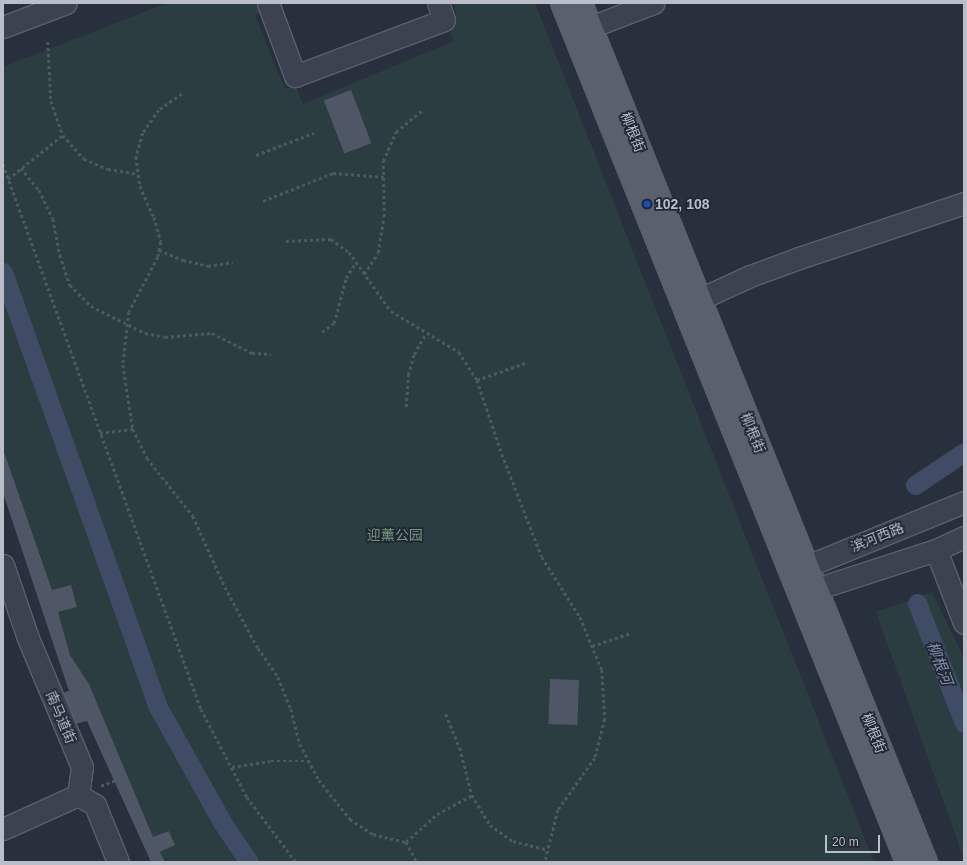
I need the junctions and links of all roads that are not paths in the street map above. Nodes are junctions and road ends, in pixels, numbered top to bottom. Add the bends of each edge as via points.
1 (66, 3) edge
2 (268, 3) edge
3 (438, 3) edge
4 (562, 3) edge
5 (581, 3) edge
6 (653, 3) edge
7 (3, 27) edge
8 (582, 30) junction
9 (964, 204) edge
10 (700, 299) junction
11 (964, 502) edge
12 (964, 537) edge
13 (936, 550) junction
14 (3, 565) edge
15 (798, 569) junction
16 (808, 594) junction
17 (964, 623) edge
18 (821, 649) junction
19 (78, 794) junction
20 (3, 829) edge
21 (112, 860) edge
22 (900, 862) edge
23 (907, 862) edge
24 (926, 862) edge

1 - 7 street
2 - 3 street via 295,76 444,20
4 - 8 main road, 柳根街
5 - 8 main road, 柳根街
6 - 8 street
8 - 10 main road, 柳根街
8 - 15 main road, 柳根街
9 - 10 street via 802,257 750,276
10 - 15 main road, 柳根街
11 - 15 street, 滨河西路
12 - 13 street, 滨河西路
13 - 16 street, 滨河西路
13 - 17 street
14 - 19 street, 南马道街 via 28,638 82,767
15 - 16 main road, 柳根街
16 - 18 main road, 柳根街
16 - 24 main road, 柳根街
18 - 22 street via 820,662
18 - 23 main road, 柳根街
19 - 20 street
19 - 21 street via 95,805

